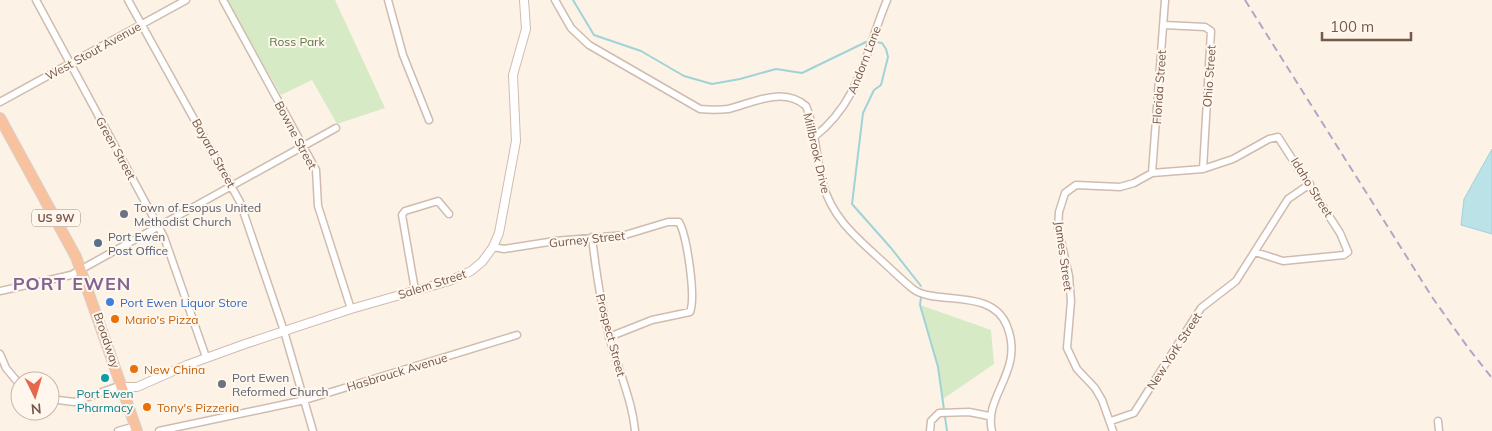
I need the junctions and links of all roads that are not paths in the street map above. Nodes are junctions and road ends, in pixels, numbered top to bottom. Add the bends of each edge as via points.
1 (36, 0) edge
2 (128, 0) edge
3 (186, 0) edge
4 (223, 0) edge
5 (388, 0) edge
6 (524, 0) edge
7 (556, 0) edge
8 (887, 0) edge
9 (1165, 0) edge
10 (142, 24) junction
11 (1164, 25) junction
12 (69, 65) junction
13 (0, 102) edge
14 (0, 118) edge
15 (429, 120) dead end
16 (336, 128) dead end
17 (814, 137) junction
18 (1266, 141) joint
19 (303, 146) junction
20 (1203, 169) junction
21 (1152, 173) junction
22 (1310, 184) junction
23 (232, 186) junction
24 (449, 214) dead end
25 (159, 226) junction
26 (592, 238) junction
27 (493, 247) junction
28 (1254, 252) junction
29 (81, 269) junction
30 (415, 290) junction
31 (0, 291) edge
32 (351, 309) junction
33 (284, 331) junction
34 (517, 335) dead end
35 (609, 337) junction
36 (0, 354) edge
37 (206, 357) junction
38 (10, 373) edge
39 (123, 387) junction
40 (60, 399) edge
41 (305, 400) junction
42 (989, 416) junction
43 (1111, 421) junction
44 (1438, 421) dead end
45 (137, 429) edge
46 (118, 431) edge
47 (159, 431) edge
48 (313, 431) edge
49 (635, 431) edge
50 (930, 431) edge
51 (992, 431) edge
52 (1114, 431) edge
53 (1439, 431) edge

1 - 12 street, Green Street
2 - 10 street, Bayard Street
3 - 10 street, West Stout Avenue
4 - 19 street, Bowne Street
5 - 15 street via 403,55
6 - 27 street, Salem Street via 526,29 513,75 516,141 499,233
7 - 17 street, Millbrook Drive via 571,28 589,45 700,109 721,110 765,98 790,98 806,106
8 - 17 street, Andorn Lane via 850,98 837,116
9 - 11 street, Florida Street
10 - 12 street, West Stout Avenue
10 - 23 street, Bayard Street
11 - 20 street, Ohio Street via 1205,27 1212,31
11 - 21 street, Florida Street
12 - 13 street, West Stout Avenue
12 - 25 street, Green Street
14 - 29 highway, Broadway / US 9W via 65,233
16 - 19 street
17 - 42 street, Millbrook Drive via 823,184 832,209 850,231 914,290 983,304 1007,324 1011,364
18 - 20 street, James Street via 1233,159
18 - 22 street, Idaho Street via 1281,139
19 - 23 street
19 - 32 street, Bowne Street via 316,170 318,206
20 - 21 street, James Street
21 - 43 street, James Street via 1120,187 1076,185 1064,193 1059,212 1058,228 1071,301 1067,340 1069,355 1095,388
22 - 28 street, New York Street via 1288,200
22 - 28 street, Idaho Street via 1340,233 1348,250 1344,255 1283,261
23 - 25 street
23 - 33 street, Bayard Street via 250,228
24 - 30 street via 438,201 405,211 402,215
25 - 29 street
25 - 37 street, Green Street
26 - 27 street, Gurney Street via 504,249
26 - 35 street, Prospect Street
26 - 35 street, Gurney Street via 624,235 668,222 679,222 692,279 692,309 688,313 652,320
27 - 30 street, Salem Street via 471,271
28 - 43 street, New York Street via 1236,281 1201,308 1134,413
29 - 31 street via 71,275
29 - 39 highway, Broadway / US 9W
30 - 32 street, Salem Street
32 - 33 street, Salem Street
33 - 37 street, Salem Street
33 - 41 street, Bayard Street
34 - 41 street, Hasbrouck Avenue
35 - 49 street, Prospect Street via 628,394
36 - 38 street
37 - 39 street, Salem Street via 138,387
39 - 40 street via 80,400
39 - 45 highway, Broadway / US 9W
41 - 47 street, Hasbrouck Avenue
41 - 48 street, Bayard Street
42 - 50 street via 969,412 939,413 931,421
42 - 51 street
43 - 52 street, James Street
44 - 53 street
45 - 46 street

